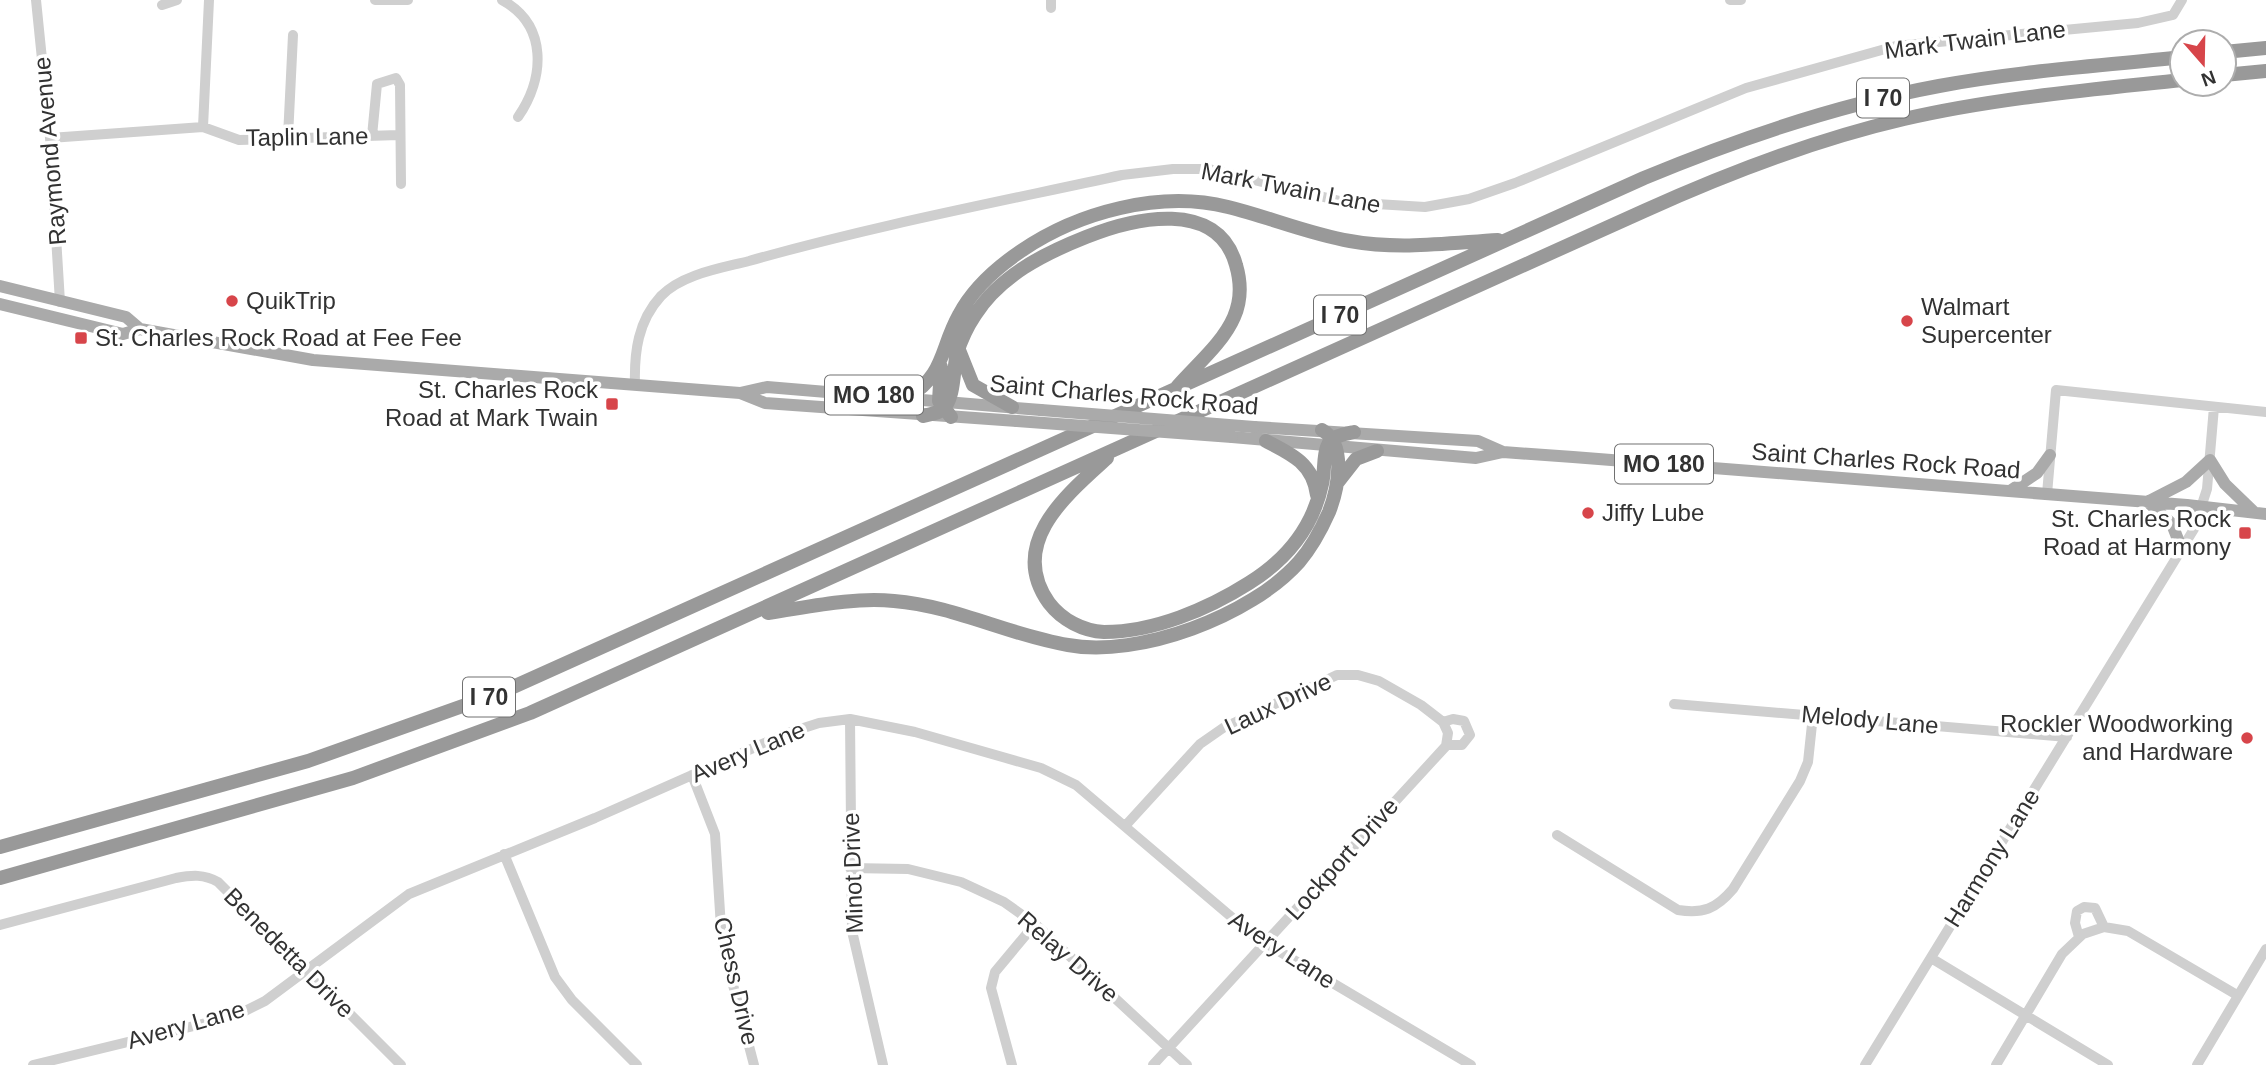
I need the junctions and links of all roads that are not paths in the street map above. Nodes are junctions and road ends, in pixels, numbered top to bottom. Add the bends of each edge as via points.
1 (36, 0) edge
2 (177, 0) edge
3 (209, 0) edge
4 (375, 0) edge
5 (408, 0) edge
6 (502, 0) edge
7 (1730, 0) edge
8 (1741, 0) edge
9 (2182, 0) edge
10 (162, 5) dead end
11 (293, 36) dead end
12 (2266, 48) edge
13 (2238, 51) edge
14 (2168, 59) edge
15 (2266, 71) edge
16 (2238, 74) edge
17 (2168, 82) edge
18 (517, 117) dead end
19 (203, 127) junction
20 (399, 135) junction
21 (372, 136) junction
22 (288, 137) junction
23 (50, 138) junction
24 (401, 184) dead end
25 (1507, 240) junction
26 (0, 286) edge
27 (60, 302) junction
28 (0, 304) edge
29 (140, 329) junction
30 (959, 349) junction
31 (941, 362) junction
32 (635, 385) junction
33 (1174, 390) junction
34 (740, 393) junction
35 (908, 397) junction
36 (945, 407) junction
37 (2214, 407) junction
38 (2266, 412) edge
39 (1015, 414) junction
40 (923, 416) joint
41 (1354, 432) joint
42 (1330, 440) junction
43 (1266, 441) junction
44 (1118, 449) junction
45 (1377, 451) junction
46 (1503, 452) junction
47 (2050, 455) junction
48 (2210, 460) junction
49 (1336, 486) junction
50 (2010, 491) junction
51 (2047, 494) junction
52 (1318, 499) junction
53 (2147, 502) junction
54 (2204, 506) junction
55 (2260, 513) edge
56 (2182, 550) junction
57 (749, 615) junction
58 (1674, 704) dead end
59 (1813, 715) junction
60 (850, 719) junction
61 (1443, 722) junction
62 (2067, 737) junction
63 (1446, 745) junction
64 (692, 775) junction
65 (1126, 825) junction
66 (1557, 835) dead end
67 (0, 847) edge
68 (504, 855) junction
69 (850, 868) junction
70 (0, 878) edge
71 (1035, 923) junction
72 (0, 925) edge
73 (2104, 927) junction
74 (2079, 937) junction
75 (1265, 943) junction
76 (2266, 949) edge
77 (1931, 958) junction
78 (307, 970) junction
79 (2237, 995) junction
80 (2025, 1016) junction
81 (1170, 1048) junction
82 (33, 1065) edge
83 (401, 1065) edge
84 (637, 1065) edge
85 (754, 1065) edge
86 (883, 1065) edge
87 (1012, 1065) edge
88 (1153, 1065) edge
89 (1187, 1065) edge
90 (1471, 1065) edge
91 (1866, 1065) edge
92 (1996, 1065) edge
93 (2108, 1065) edge
94 (2197, 1065) edge

1 - 23 street, Raymond Avenue
2 - 10 street
3 - 19 street
4 - 5 street
6 - 18 street via 533,29 539,54 535,81
7 - 8 street
9 - 32 street, Mark Twain Lane via 2173,15 2138,23 1896,46 1746,88 1469,200 1425,207 1382,206 1344,202 1209,169 1174,169 1122,175 797,247 696,277 662,295 638,339
11 - 22 street
12 - 13 highway
14 - 25 highway, I 70 via 1966,82 1839,109 1692,158
15 - 16 highway
17 - 44 highway, I 70 via 1953,109 1855,131 1767,160
19 - 22 street, Taplin Lane via 239,140
19 - 23 street, Taplin Lane
20 - 21 street, Taplin Lane
20 - 21 street via 400,85 396,78 388,78 377,84
20 - 24 street
21 - 22 street, Taplin Lane
23 - 27 street, Raymond Avenue
25 - 31 highway via 1382,245 1349,241 1201,201 1144,204 1064,228 1002,264 959,313
25 - 33 highway, I 70
26 - 27 main road, Saint Charles Rock Road / MO 180
27 - 29 main road, Saint Charles Rock Road / MO 180 via 126,317
28 - 29 main road, Saint Charles Rock Road / MO 180 via 123,334
29 - 32 main road, Saint Charles Rock Road / MO 180 via 313,360
30 - 33 highway via 988,298 1035,260 1119,226 1162,219 1194,221 1223,240 1234,257 1240,278 1239,300 1224,333
30 - 36 highway
30 - 39 highway via 973,384
31 - 35 highway via 930,382
31 - 36 highway
32 - 34 main road, Saint Charles Rock Road / MO 180
33 - 67 highway, I 70 via 489,697 296,764
34 - 35 main road, Saint Charles Rock Road / MO 180 via 767,387
34 - 40 main road, Saint Charles Rock Road / MO 180 via 765,403
35 - 36 main road, Saint Charles Rock Road / MO 180
36 - 39 main road, Saint Charles Rock Road / MO 180
36 - 40 highway
37 - 38 street
37 - 47 street via 2056,390
37 - 48 street, Harmony Lane
39 - 42 main road, Saint Charles Rock Road / MO 180, bridge via 1041,410 1254,427
39 - 43 main road, Saint Charles Rock Road / MO 180, bridge
41 - 42 highway
41 - 46 main road, Saint Charles Rock Road / MO 180 via 1478,441
42 - 43 main road, Saint Charles Rock Road / MO 180
42 - 45 main road, Saint Charles Rock Road / MO 180
42 - 49 highway
42 - 52 highway
43 - 52 highway via 1307,467
44 - 52 highway via 1055,507 1036,550 1044,595 1063,618 1088,629 1119,630 1166,621 1238,590 1285,555 1305,528
44 - 57 highway, I 70
45 - 46 main road, Saint Charles Rock Road / MO 180 via 1476,458
45 - 49 highway via 1356,459
46 - 50 main road, Saint Charles Rock Road / MO 180
47 - 50 main road via 2039,472
47 - 51 street
48 - 53 main road via 2186,482
48 - 54 street, Harmony Lane
48 - 55 main road via 2225,484
49 - 57 highway via 1318,535 1286,574 1234,609 1147,641 1094,648 1069,646 952,611 893,601
50 - 51 main road, Saint Charles Rock Road / MO 180
51 - 53 main road, Saint Charles Rock Road / MO 180
53 - 54 main road, Saint Charles Rock Road / MO 180
53 - 56 main road via 2175,529
54 - 55 main road, Saint Charles Rock Road / MO 180
54 - 56 street, Harmony Lane
56 - 62 street, Harmony Lane
57 - 70 highway, I 70 via 530,713 402,762
58 - 59 street, Melody Lane
59 - 62 street, Melody Lane
59 - 66 street via 1808,762 1800,781 1733,889 1708,910 1678,910
60 - 64 street, Avery Lane via 785,734
60 - 65 street, Avery Lane via 915,732 1041,768 1076,785
60 - 69 street, Minot Drive
61 - 63 street via 1448,733
61 - 63 street, Lockport Drive via 1464,721 1470,735 1462,745
61 - 65 street, Laux Drive via 1379,681 1337,675 1200,744
62 - 77 street, Harmony Lane
63 - 75 street, Lockport Drive
64 - 68 street, Avery Lane
64 - 85 street, Chess Drive via 715,834 722,943
65 - 75 street, Avery Lane
68 - 78 street, Avery Lane via 409,894
68 - 84 street via 555,976 572,1000
69 - 71 street, Relay Drive via 908,869 961,882
69 - 86 street, Minot Drive via 852,931
71 - 81 street, Relay Drive
71 - 87 street via 995,972 990,988
72 - 78 street, Benedetta Drive via 200,875 218,882
73 - 74 street
73 - 74 street via 2095,908 2084,907 2077,911
73 - 79 street via 2128,931
74 - 80 street via 2062,954
75 - 81 street, Lockport Drive
75 - 90 street, Avery Lane
76 - 79 street
77 - 80 street
77 - 91 street, Harmony Lane
78 - 82 street, Avery Lane via 265,1001 235,1016
78 - 83 street, Benedetta Drive
79 - 94 street
80 - 92 street
80 - 93 street
81 - 88 street, Lockport Drive
81 - 89 street, Relay Drive

